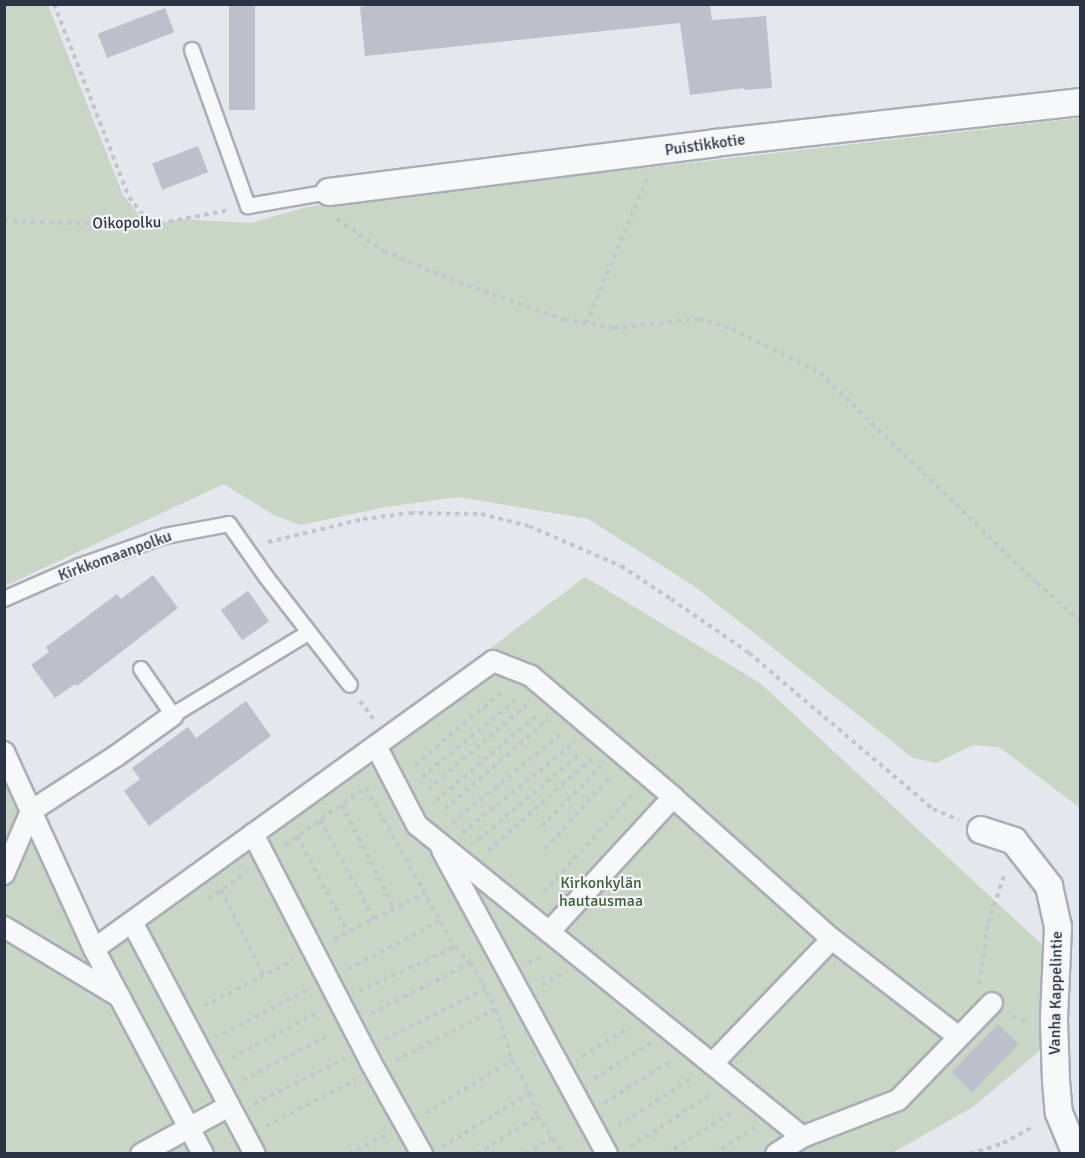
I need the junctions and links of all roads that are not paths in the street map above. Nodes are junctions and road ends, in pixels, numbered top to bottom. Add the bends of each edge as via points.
1 (192, 51) dead end
2 (1080, 102) edge
3 (330, 192) joint
4 (4, 599) edge
5 (308, 633) junction
6 (141, 669) dead end
7 (350, 686) road end
8 (173, 715) junction
9 (381, 741) junction
10 (4, 752) edge
11 (673, 796) junction
12 (31, 811) junction
13 (981, 830) road end
14 (253, 834) junction
15 (437, 841) junction
16 (4, 874) edge
17 (132, 922) junction
18 (4, 927) edge
19 (549, 932) junction
20 (832, 939) junction
21 (94, 949) junction
22 (120, 997) junction
23 (992, 1003) road end
24 (959, 1037) junction
25 (712, 1064) junction
26 (229, 1106) junction
27 (190, 1129) junction
28 (802, 1137) junction
29 (603, 1146) edge
30 (141, 1154) edge
31 (203, 1154) edge
32 (255, 1154) edge
33 (422, 1154) edge
34 (776, 1154) edge
35 (1076, 1154) edge

1 - 3 lane via 248,206
2 - 3 street, Puistikkotie via 715,142
4 - 5 lane, Kirkkomaanpolku via 79,566 165,536 229,524
5 - 7 lane
5 - 8 lane
6 - 8 lane
8 - 12 street
9 - 11 street via 493,661 546,689
9 - 14 street
9 - 15 street via 417,825
10 - 12 street
11 - 19 street
11 - 20 street
12 - 16 street
12 - 21 street
13 - 35 street, Vanha Kappelintie via 1016,843 1048,886 1058,927 1054,1020 1059,1113
14 - 17 street
14 - 33 street
15 - 19 street
15 - 29 street
17 - 21 street
17 - 26 street
18 - 22 street
19 - 25 street
20 - 24 street
20 - 25 street
21 - 22 street
22 - 27 street
23 - 24 street
24 - 28 street via 898,1100
25 - 28 street
26 - 27 street
26 - 32 street
27 - 30 street
27 - 31 street
28 - 34 street

